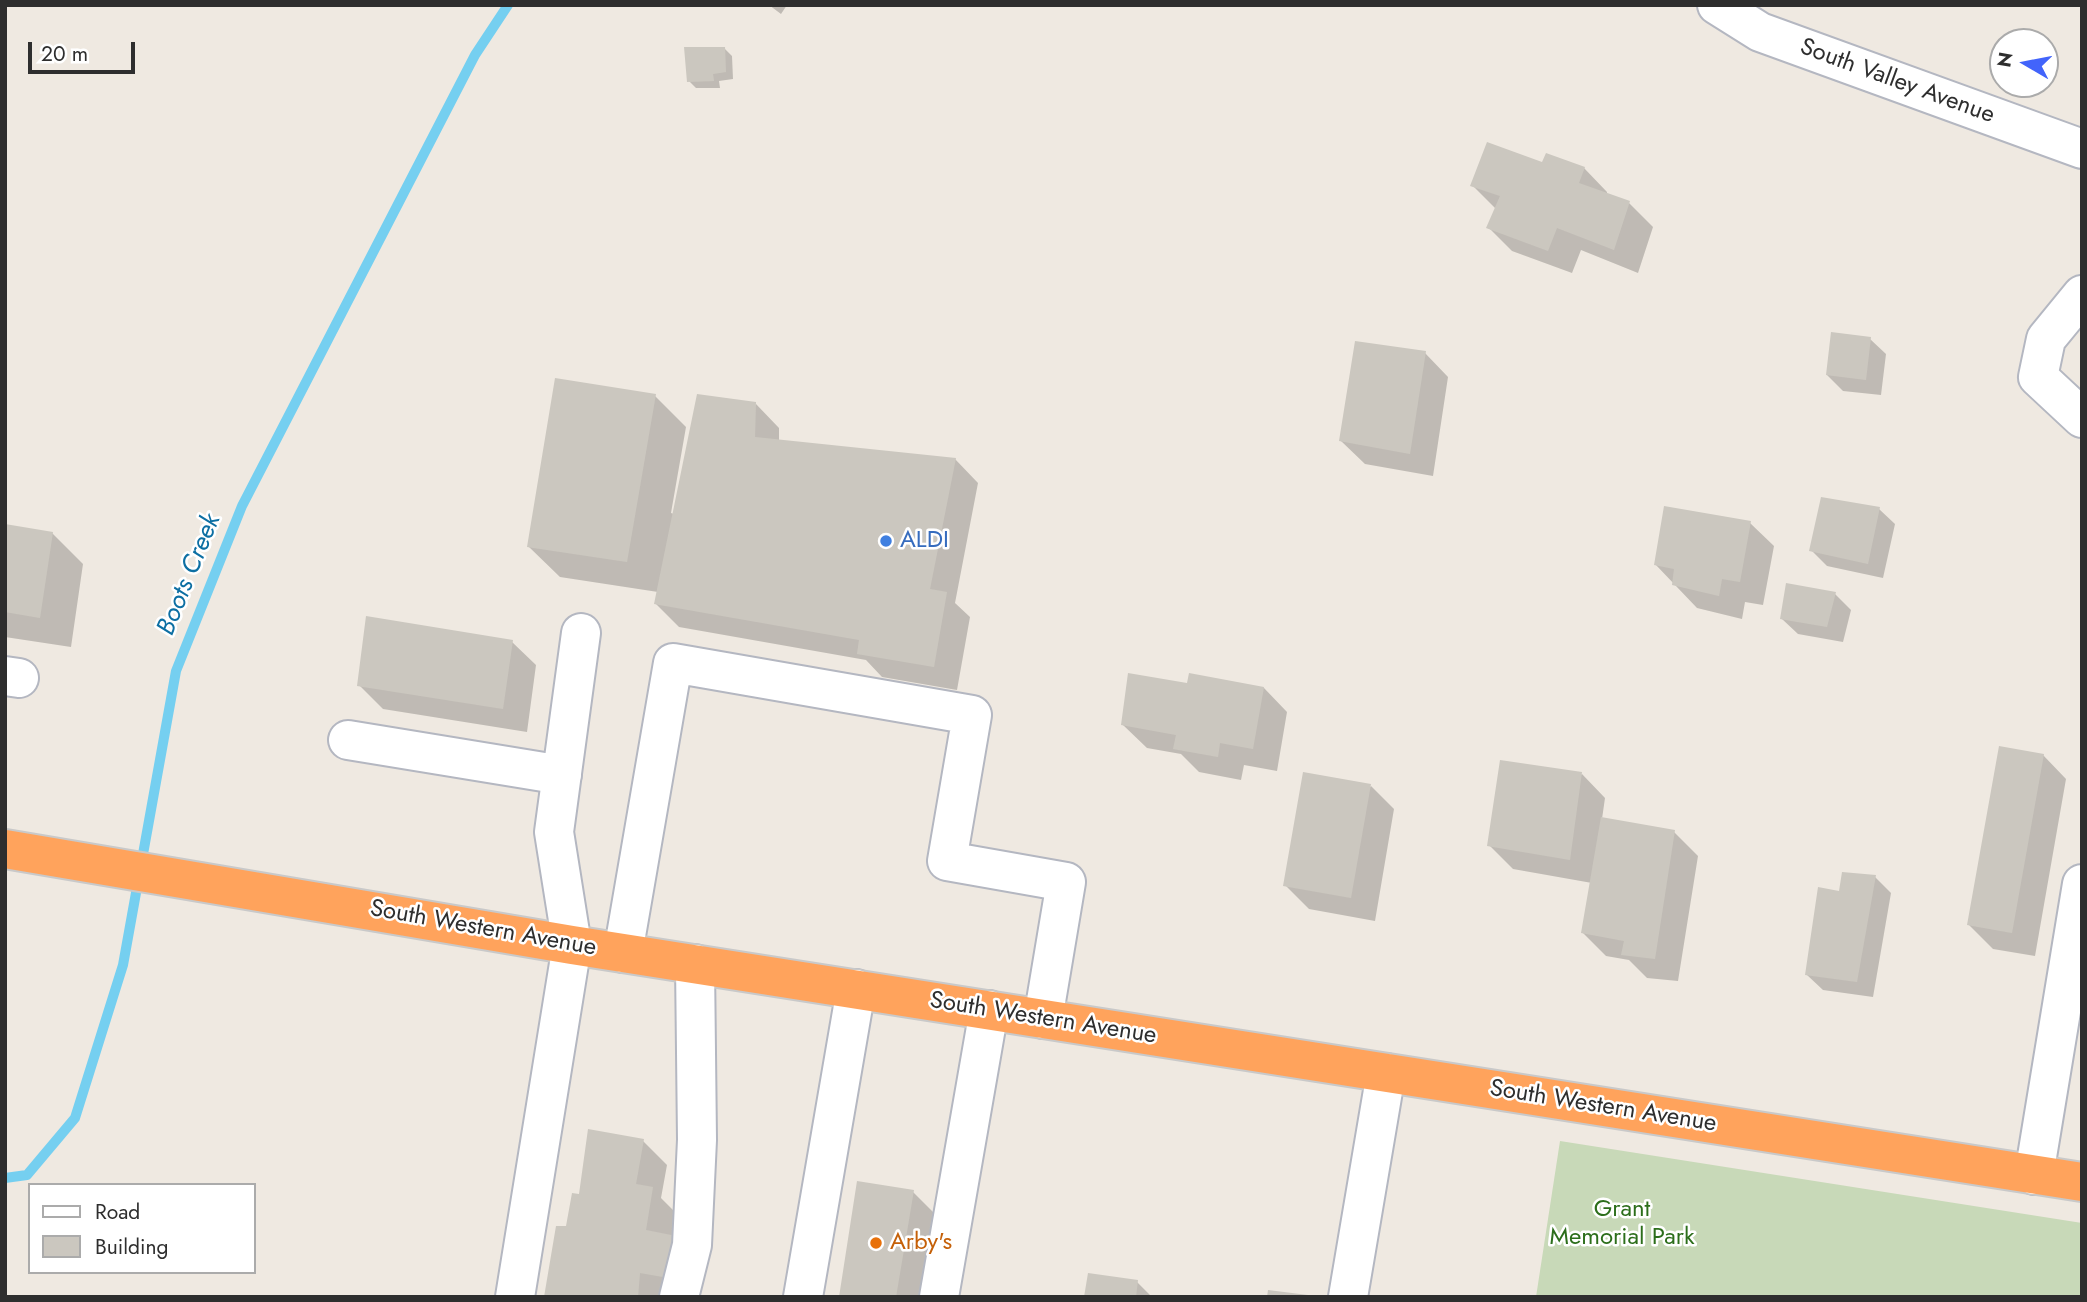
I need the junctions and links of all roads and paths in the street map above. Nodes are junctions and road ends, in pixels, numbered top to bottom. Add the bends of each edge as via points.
1 (1717, 5) edge
2 (2082, 149) edge
3 (2082, 295) edge
4 (2082, 418) edge
5 (581, 633) dead end
6 (348, 740) dead end
7 (562, 775) junction
8 (5, 849) edge
9 (2082, 884) edge
10 (572, 945) junction
11 (623, 953) junction
12 (695, 964) junction
13 (856, 989) junction
14 (989, 1010) junction
15 (1043, 1019) junction
16 (1386, 1073) junction
17 (2034, 1175) junction
18 (2082, 1182) edge
19 (515, 1297) edge
20 (679, 1297) edge
21 (803, 1297) edge
22 (939, 1297) edge
23 (1348, 1297) edge

1 - 2 street, South Valley Avenue via 1760,32
3 - 4 street via 2046,339 2038,377
5 - 7 street
6 - 7 street
7 - 10 street via 554,832
8 - 10 highway, South Western Avenue
9 - 17 street
10 - 11 highway, South Western Avenue
10 - 19 street
11 - 12 highway, South Western Avenue
11 - 15 street via 673,663 972,715 947,861 1066,882
12 - 13 highway, South Western Avenue
12 - 20 street via 697,1140 692,1245
13 - 14 highway, South Western Avenue
13 - 21 street
14 - 15 highway, South Western Avenue
14 - 22 street
15 - 16 highway, South Western Avenue
16 - 17 highway, South Western Avenue
16 - 23 street
17 - 18 highway, South Western Avenue

